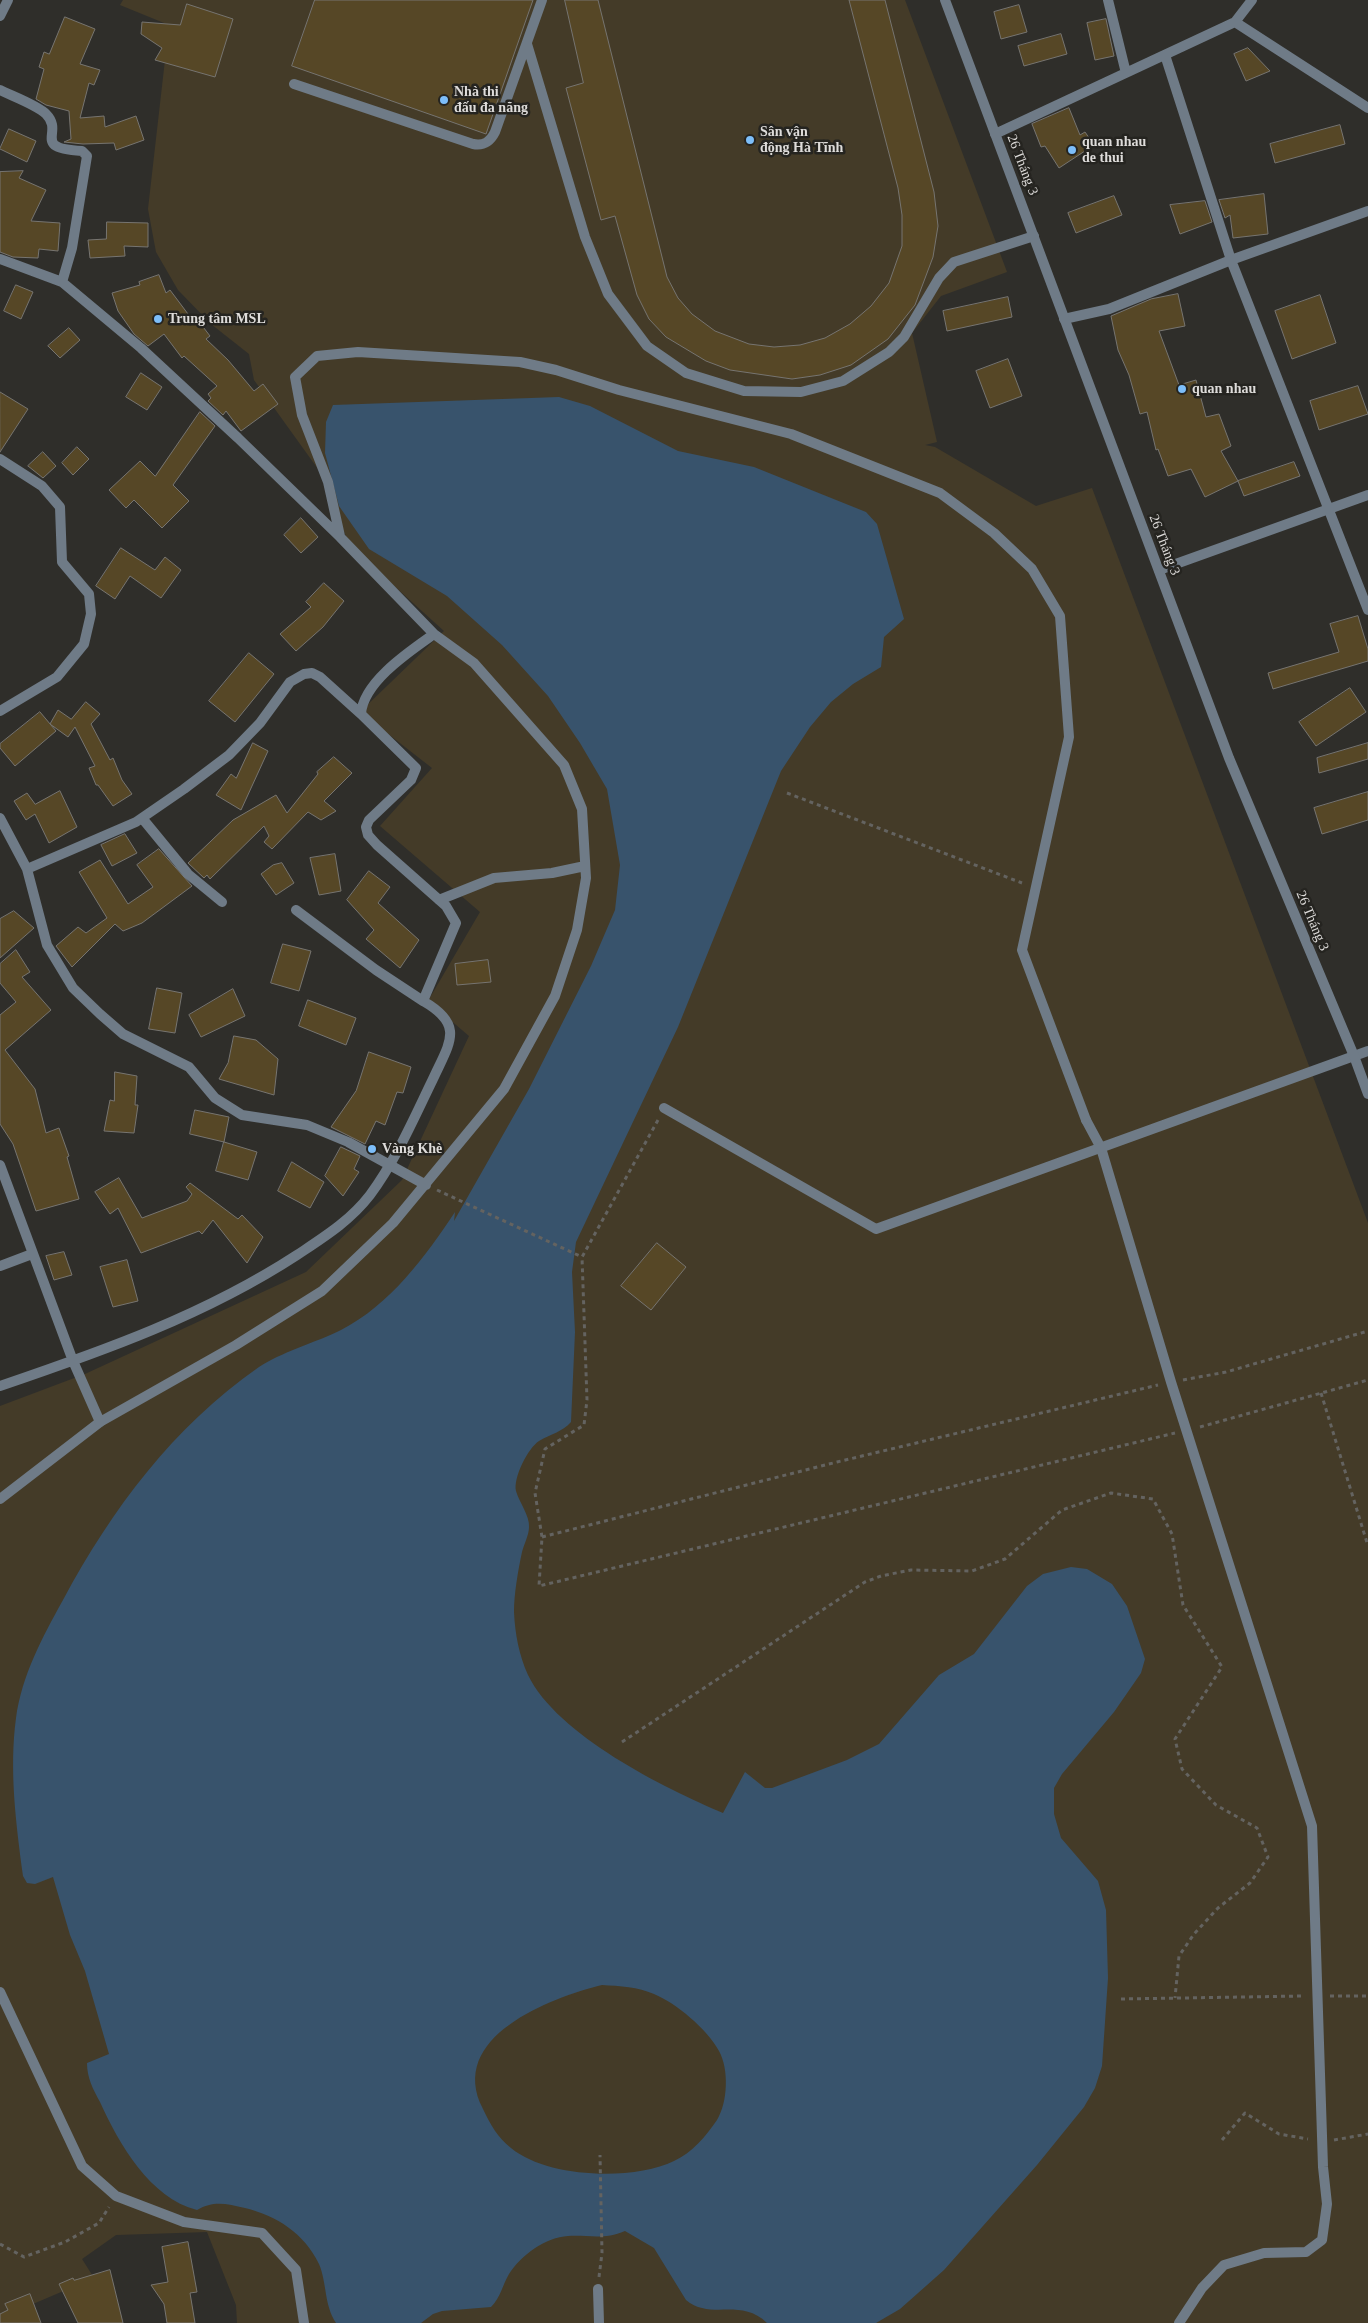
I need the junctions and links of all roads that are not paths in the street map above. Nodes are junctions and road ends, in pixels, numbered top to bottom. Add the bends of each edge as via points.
1 (8, 0) edge
2 (542, 0) edge
3 (945, 0) edge
4 (1108, 0) edge
5 (1252, 0) edge
6 (0, 16) edge
7 (1235, 22) junction
8 (527, 44) junction
9 (1165, 54) junction
10 (1126, 73) junction
11 (294, 84) dead end
12 (0, 90) edge
13 (1368, 108) edge
14 (995, 134) junction
15 (1368, 211) edge
16 (1034, 236) junction
17 (0, 259) edge
18 (1231, 260) junction
19 (62, 282) junction
20 (1064, 319) junction
21 (0, 459) edge
22 (1368, 495) edge
23 (1328, 509) junction
24 (340, 537) junction
25 (1159, 570) junction
26 (1368, 610) edge
27 (434, 634) junction
28 (0, 711) edge
29 (361, 714) junction
30 (0, 818) edge
31 (142, 818) junction
32 (585, 866) junction
33 (27, 869) junction
34 (439, 900) junction
35 (222, 902) dead end
36 (296, 910) dead end
37 (423, 1001) junction
38 (1368, 1051) edge
39 (1354, 1056) junction
40 (1368, 1094) edge
41 (664, 1108) road end
42 (1101, 1148) junction
43 (391, 1164) junction
44 (0, 1165) edge
45 (426, 1185) junction
46 (32, 1254) junction
47 (0, 1266) edge
48 (72, 1361) junction
49 (0, 1386) edge
50 (100, 1422) junction
51 (0, 1499) edge
52 (0, 1992) edge
53 (598, 2290) road end
54 (304, 2323) edge
55 (599, 2323) edge
56 (1179, 2323) edge

1 - 6 street
2 - 8 street
3 - 14 street, 26 Tháng 3
4 - 10 street
5 - 7 street
7 - 9 street
7 - 13 street
8 - 11 street via 495,132 484,144 473,144
8 - 16 street via 585,237 608,294 647,346 686,373 744,391 801,392 843,381 889,352 904,337 939,278 954,262
9 - 10 street
9 - 18 street
10 - 14 street
12 - 19 street via 44,112 51,120 51,143 54,146 82,151 87,156 72,248
14 - 16 street, 26 Tháng 3
15 - 18 street
16 - 20 street, 26 Tháng 3
17 - 19 street
18 - 20 street via 1109,309
18 - 23 street
19 - 24 street via 141,348
20 - 25 street, 26 Tháng 3
21 - 28 street via 42,486 60,507 62,562 89,594 91,614 84,644 57,677
22 - 23 street
23 - 25 street
23 - 26 street
24 - 27 street
24 - 42 street via 328,482 302,415 295,377 317,356 358,352 520,362 791,434 940,493 994,533 1032,569 1060,616 1069,737 1022,950 1086,1120
25 - 39 street, 26 Tháng 3 via 1229,758
27 - 29 street via 402,657 368,692
27 - 32 street via 474,663 564,766 582,808
29 - 31 street via 320,678 312,673 304,674 290,682 260,723 229,755
29 - 34 street via 416,768 411,780 370,820 366,827 368,835
30 - 33 street
31 - 33 street
31 - 35 street via 188,874
32 - 34 street via 552,873 494,878
32 - 45 street via 577,930 555,996 504,1089
33 - 43 street via 47,945 73,988 123,1034 189,1067 215,1098 242,1115 307,1125
34 - 37 street via 456,923
36 - 37 street
37 - 43 street via 446,1017 450,1024 450,1037
38 - 39 street
39 - 40 street, 26 Tháng 3
39 - 42 street
41 - 42 street via 876,1229
42 - 56 street via 1171,1382 1312,1826 1322,2142 1327,2204 1322,2240 1306,2252 1264,2253 1224,2265 1202,2288
43 - 45 street
43 - 48 street via 345,1223 266,1275 131,1340
44 - 46 street
45 - 50 street via 322,1291 236,1345
46 - 47 street
46 - 48 street
48 - 49 street
48 - 50 street
50 - 51 street
52 - 54 street via 82,2166 116,2196 184,2222 262,2233 296,2270
53 - 55 street

